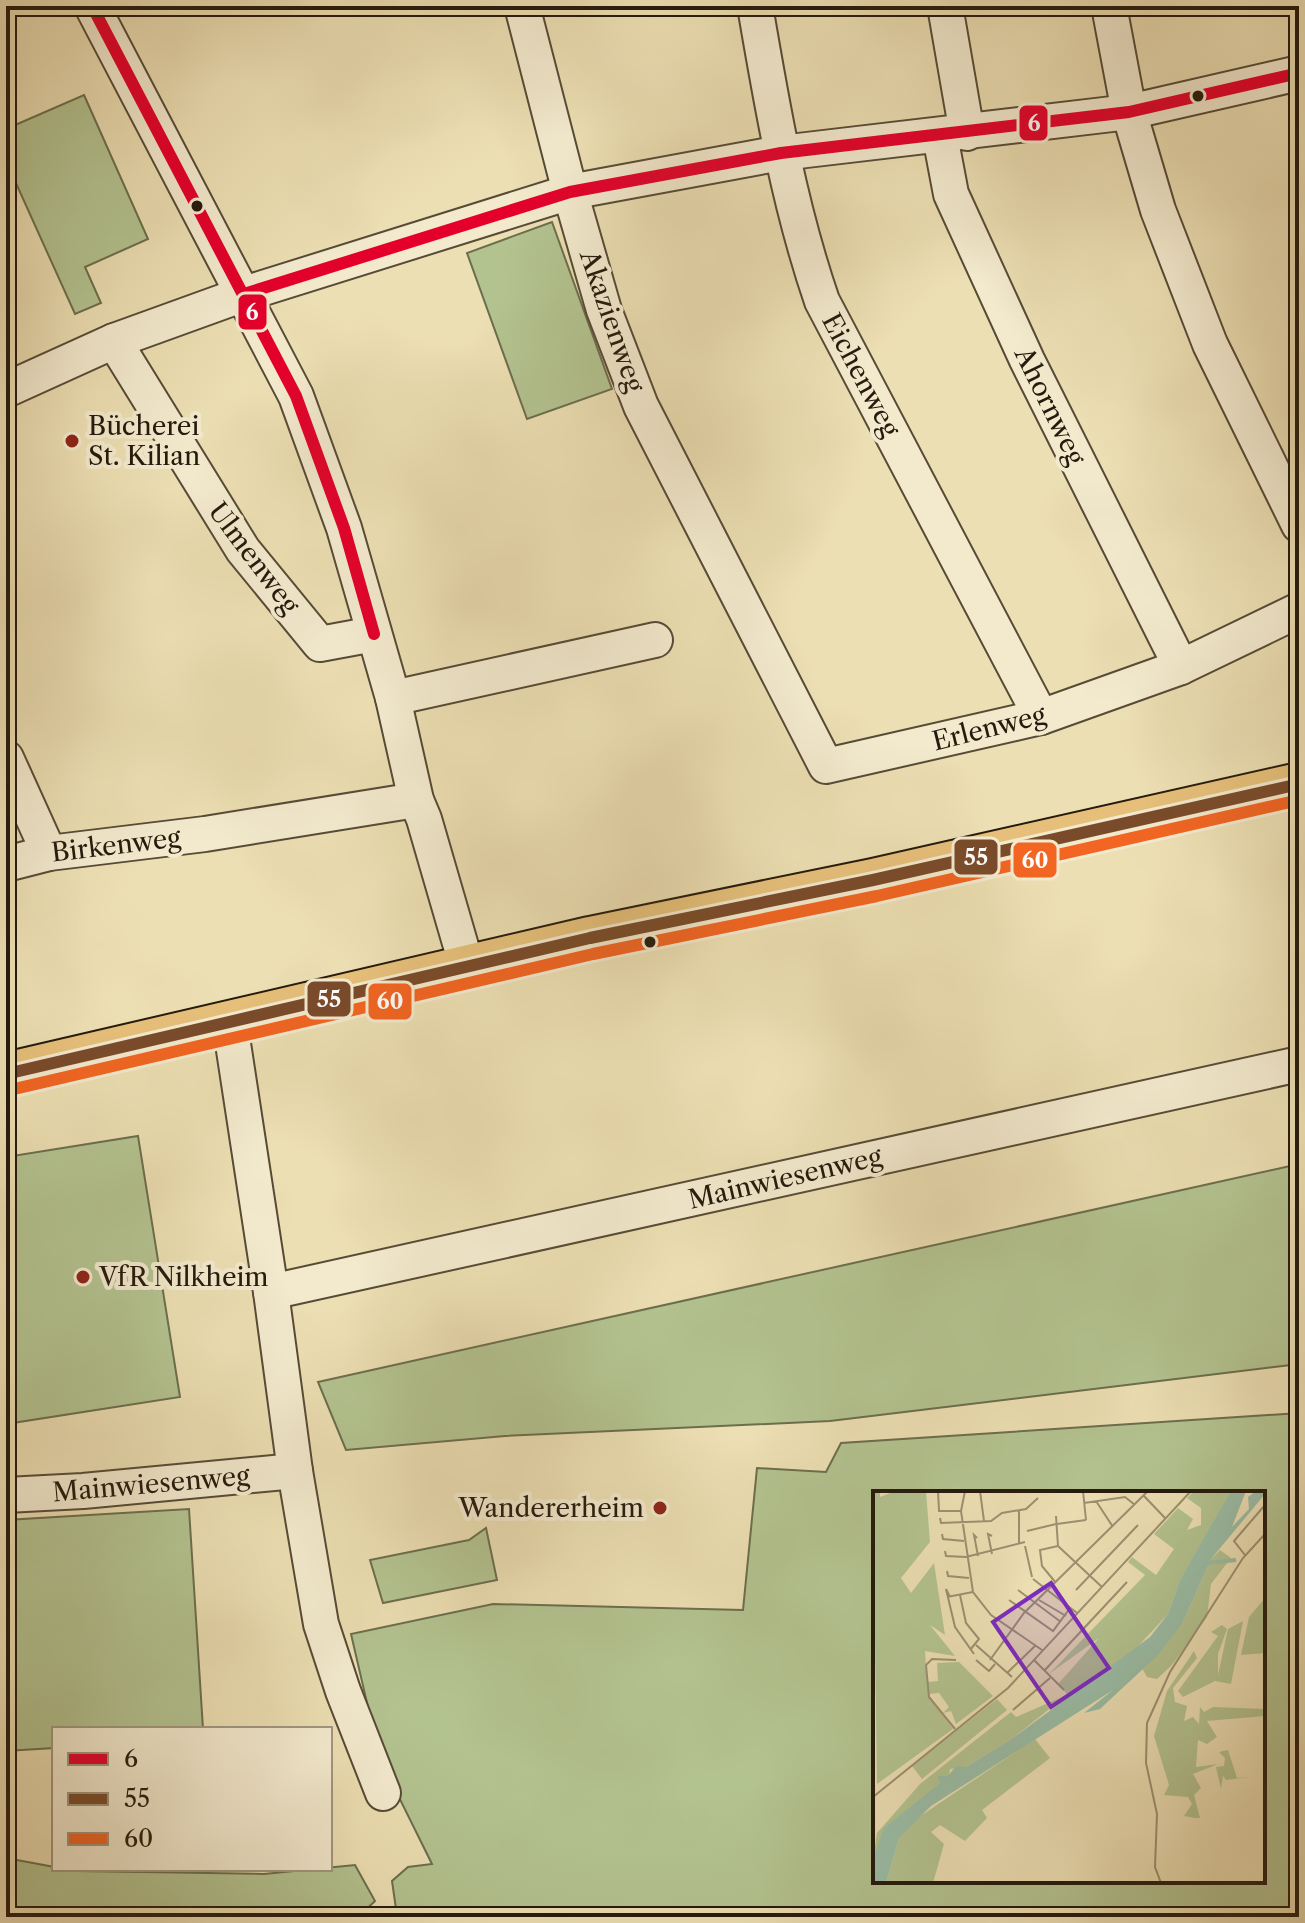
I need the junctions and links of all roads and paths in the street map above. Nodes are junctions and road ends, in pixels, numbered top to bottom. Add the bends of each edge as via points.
1 (92, 6) edge
2 (522, 6) edge
3 (755, 6) edge
4 (945, 6) edge
5 (1109, 6) edge
6 (1299, 73) edge
7 (1129, 112) junction
8 (954, 135) junction
9 (781, 153) junction
10 (570, 192) junction
11 (244, 294) junction
12 (114, 341) junction
13 (6, 390) edge
14 (1299, 525) edge
15 (1299, 610) edge
16 (750, 618) joint
17 (374, 634) junction
18 (655, 640) dead end
19 (1181, 667) junction
20 (393, 698) junction
21 (1041, 717) junction
22 (6, 758) edge
23 (1299, 784) edge
24 (416, 800) junction
25 (49, 853) junction
26 (6, 864) edge
27 (467, 967) junction
28 (230, 1024) junction
29 (1299, 1064) edge
30 (6, 1074) edge
31 (271, 1292) junction
32 (295, 1471) junction
33 (6, 1495) edge
34 (383, 1793) dead end

1 - 11 street
2 - 10 street, Akazienweg
3 - 9 street, Eichenweg
4 - 8 street, Ahornweg
5 - 7 street
6 - 7 street
7 - 8 street
7 - 14 street via 1158,210 1210,344
8 - 9 street
8 - 19 street, Ahornweg via 951,194 1027,360
9 - 10 street
9 - 21 street, Eichenweg via 822,301
10 - 11 street
10 - 16 street, Akazienweg via 604,310 641,406
11 - 12 street
11 - 17 street via 296,396 326,473
12 - 13 street
12 - 17 street, Ulmenweg via 243,550 320,644
15 - 19 street, Erlenweg
16 - 21 street, Erlenweg via 826,766
17 - 20 street
18 - 20 street
19 - 21 street, Erlenweg
20 - 24 street
22 - 25 street
23 - 27 main road
24 - 25 street, Birkenweg
24 - 27 street
25 - 26 street, Birkenweg
27 - 28 main road
28 - 30 main road
28 - 31 street
29 - 31 street, Mainwiesenweg
31 - 32 street
32 - 33 street, Mainwiesenweg
32 - 34 street via 321,1624

